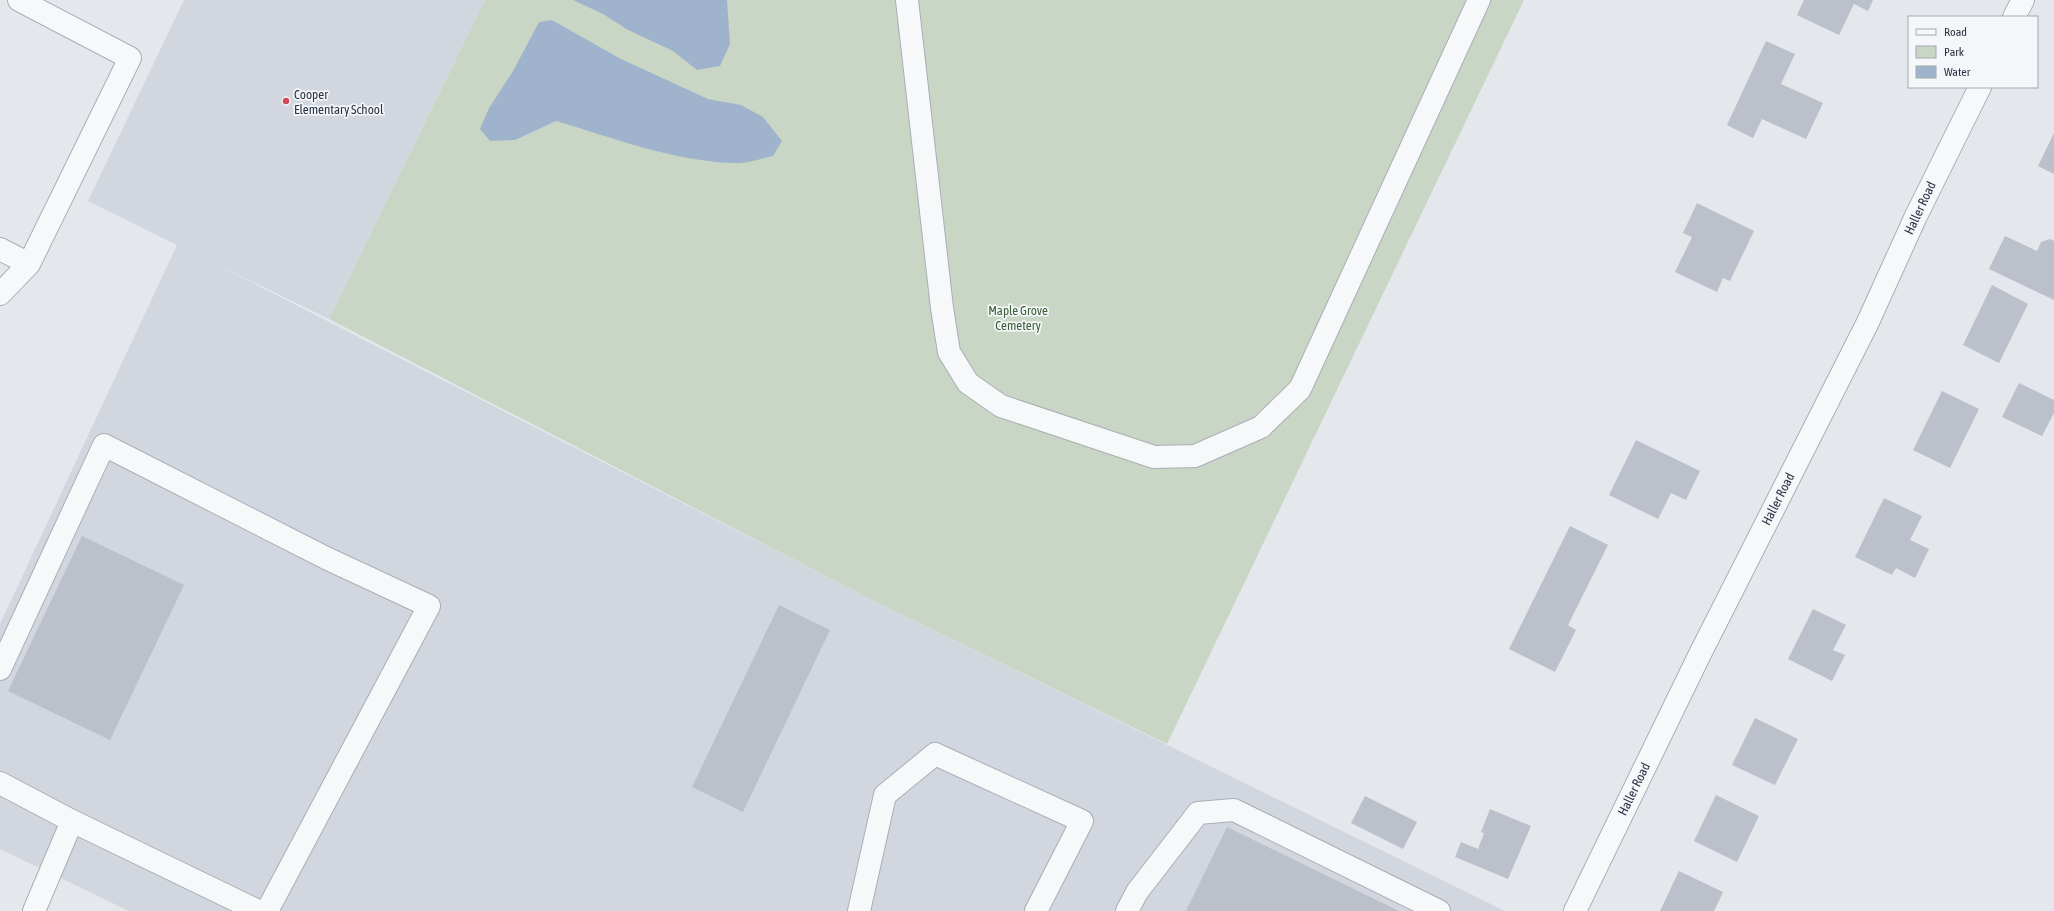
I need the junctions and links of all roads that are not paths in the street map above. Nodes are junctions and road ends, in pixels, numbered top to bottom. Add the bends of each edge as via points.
1 (19, 0) edge
2 (907, 0) edge
3 (1479, 0) edge
4 (2022, 0) edge
5 (2014, 16) edge
6 (1980, 88) edge
7 (0, 249) edge
8 (29, 264) junction
9 (0, 294) edge
10 (0, 669) edge
11 (0, 784) edge
12 (72, 821) junction
13 (34, 911) edge
14 (258, 911) edge
15 (267, 911) edge
16 (859, 911) edge
17 (1036, 911) edge
18 (1127, 911) edge
19 (1439, 911) edge
20 (1575, 911) edge

1 - 8 street via 130,58
2 - 3 street via 949,352 968,384 1001,406 1154,457 1195,456 1261,427 1300,389
4 - 5 street
6 - 20 street, Haller Road via 1916,216 1868,322 1699,656
7 - 8 street
8 - 9 street
10 - 15 street via 104,445 326,558 429,606
11 - 12 street
12 - 13 street
12 - 14 street
16 - 17 street via 885,795 935,754 1082,821
18 - 19 street via 1137,892 1198,813 1234,810

